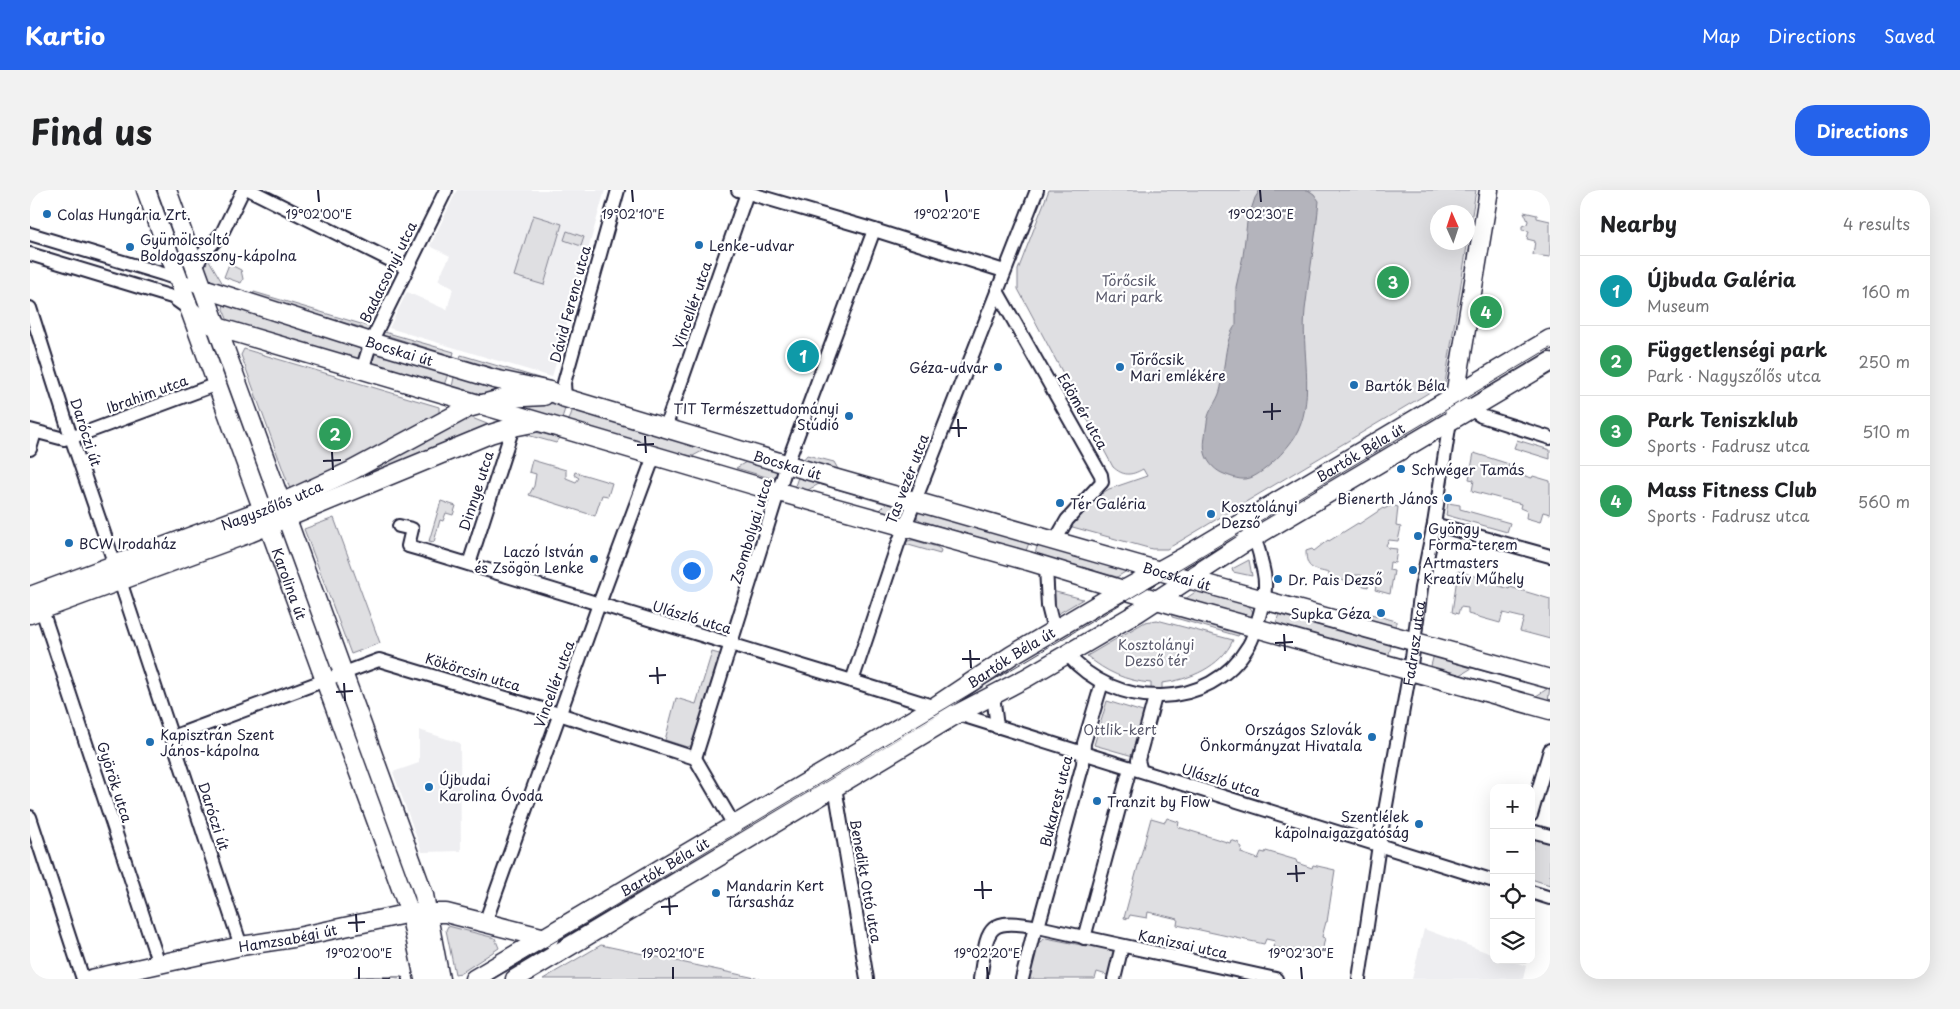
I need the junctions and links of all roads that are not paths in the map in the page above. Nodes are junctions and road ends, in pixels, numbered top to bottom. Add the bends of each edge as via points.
1 (146, 190) edge
2 (166, 190) edge
3 (243, 190) edge
4 (250, 190) edge
5 (446, 190) edge
6 (618, 190) edge
7 (1036, 190) edge
8 (1489, 190) edge
9 (742, 191) edge
10 (874, 230) junction
11 (30, 234) edge
12 (30, 254) edge
13 (406, 268) junction
14 (195, 269) junction
15 (1004, 271) junction
16 (179, 279) junction
17 (997, 290) junction
18 (204, 292) junction
19 (30, 308) edge
20 (190, 310) junction
21 (217, 327) junction
22 (1550, 339) edge
23 (371, 342) junction
24 (1550, 362) edge
25 (362, 370) junction
26 (217, 384) junction
27 (1455, 396) junction
28 (564, 398) junction
29 (478, 405) junction
30 (1470, 409) junction
31 (1450, 421) junction
32 (541, 423) junction
33 (512, 427) junction
34 (665, 428) junction
35 (33, 431) edge
36 (494, 432) joint
37 (71, 437) junction
38 (1550, 438) edge
39 (30, 449) edge
40 (654, 456) junction
41 (787, 464) junction
42 (778, 492) junction
43 (914, 500) junction
44 (284, 510) junction
45 (266, 517) junction
46 (1434, 524) junction
47 (399, 526) dead end
48 (904, 527) junction
49 (1232, 529) junction
50 (1254, 538) junction
51 (1056, 541) junction
52 (1550, 556) edge
53 (469, 564) junction
54 (1046, 567) junction
55 (1160, 571) junction
56 (117, 573) junction
57 (1187, 579) junction
58 (1124, 590) junction
59 (30, 596) edge
60 (1156, 600) junction
61 (1263, 600) junction
62 (599, 604) junction
63 (36, 612) edge
64 (1256, 628) junction
65 (1054, 630) junction
66 (1415, 642) junction
67 (730, 645) junction
68 (1067, 654) junction
69 (1410, 671) junction
70 (344, 674) junction
71 (1550, 679) edge
72 (326, 680) junction
73 (852, 681) junction
74 (1102, 683) junction
75 (992, 695) junction
76 (1155, 697) junction
77 (934, 707) junction
78 (1550, 710) edge
79 (559, 714) junction
80 (958, 714) junction
81 (997, 727) junction
82 (172, 737) junction
83 (1550, 750) edge
84 (1084, 754) junction
85 (695, 758) junction
86 (1135, 768) junction
87 (835, 787) junction
88 (1535, 801) edge
89 (30, 817) edge
90 (734, 825) junction
91 (1535, 832) dead end
92 (1550, 836) edge
93 (1379, 845) junction
94 (1490, 880) edge
95 (1535, 893) edge
96 (1550, 898) edge
97 (428, 912) junction
98 (410, 913) junction
99 (485, 923) junction
100 (1038, 927) junction
101 (544, 938) junction
102 (1084, 938) junction
103 (580, 939) junction
104 (242, 946) junction
105 (1122, 946) junction
106 (159, 964) junction
107 (83, 979) edge
108 (91, 979) edge
109 (424, 979) edge
110 (440, 979) edge
111 (474, 979) edge
112 (515, 979) edge
113 (867, 979) edge
114 (980, 979) edge
115 (1022, 979) edge
116 (1114, 979) edge
117 (1276, 979) edge
118 (1358, 979) edge

1 - 16 main road, Karolina út
2 - 14 main road, Karolina út
3 - 14 street via 222,233 202,255
4 - 13 street
5 - 13 street, Badacsonyi utca
6 - 28 street, Dávid Ferenc utca via 564,383
7 - 15 street
8 - 27 main road, Fadrusz utca
9 - 10 street
9 - 34 street, Vincellér utca
10 - 15 street
10 - 41 street, Zsombolyai utca
11 - 16 street
12 - 20 street, Bocskai út via 172,297
13 - 23 street, Badacsonyi utca
14 - 18 main road, Karolina út
15 - 17 street, Tas vezér utca
16 - 18 street
16 - 20 main road, Karolina út
17 - 43 street, Tas vezér utca
17 - 51 street, Edömér utca via 1100,473 1102,482 1067,520
18 - 20 main road
18 - 21 main road, Karolina út
18 - 23 main road, Bocskai út via 224,295
19 - 37 street, Daróczi út
20 - 21 main road, Bocskai út via 201,320
20 - 26 main road, Karolina út
21 - 25 main road, Bocskai út
21 - 44 main road, Karolina út
22 - 27 main road, Bartók Béla út
23 - 25 street, Badacsonyi utca
23 - 28 main road, Bocskai út via 494,379 550,391
24 - 30 main road, Bartók Béla út
25 - 29 main road, Bocskai út
26 - 37 street, Ibrahim utca
26 - 45 main road, Karolina út
27 - 30 street
27 - 31 street, Fadrusz utca
27 - 49 main road, Bartók Béla út
28 - 29 main road, Nagyszőlős utca via 512,397
28 - 34 main road, Bocskai út
29 - 32 main road, Bocskai út
29 - 44 main road, Nagyszőlős utca
30 - 31 main road, Bartók Béla út
30 - 38 street via 1481,416
31 - 46 street, Fadrusz utca
31 - 50 main road, Bartók Béla út
32 - 33 main road, Bocskai út
32 - 40 main road, Bocskai út
33 - 36 main road, Bocskai út
33 - 53 street, Dinnye utca
34 - 41 main road, Bocskai út
35 - 37 street, Ibrahim utca via 64,439
35 - 39 street
36 - 44 main road, Nagyszőlős utca
37 - 56 street, Daróczi út
40 - 42 main road, Bocskai út
40 - 62 street, Vincellér utca
41 - 42 street, Zsombolyai utca
41 - 43 main road, Bocskai út
42 - 48 main road, Bocskai út
42 - 67 street, Zsombolyai utca
43 - 48 street, Tas vezér utca
43 - 51 main road, Bocskai út
44 - 45 main road, Nagyszőlős utca
44 - 70 main road, Karolina út
45 - 56 main road, Nagyszőlős utca
45 - 72 main road, Karolina út
46 - 52 street
46 - 66 street, Fadrusz utca via 1421,588
47 - 53 street, Ulászló utca via 412,529 408,546
48 - 54 main road, Bocskai út
48 - 73 street, Tas vezér utca
49 - 50 street via 1243,530
49 - 55 main road, Bartók Béla út
50 - 57 main road, Bartók Béla út
50 - 61 street via 1264,579
51 - 55 main road, Bocskai út
53 - 62 street, Ulászló utca
54 - 58 main road, Bocskai út
54 - 65 street via 1048,606
55 - 57 main road, Bocskai út
55 - 58 main road, Bartók Béla út
56 - 59 main road, Nagyszőlős utca
56 - 63 main road, Nagyszőlős utca
56 - 82 street, Daróczi út
57 - 58 main road
57 - 60 main road, Bartók Béla út
57 - 61 main road, Bocskai út
58 - 60 main road, Bocskai út
58 - 65 main road, Bartók Béla út
60 - 64 main road, Bocskai út
60 - 68 main road, Bartók Béla út
61 - 64 street
61 - 66 main road, Bocskai út
62 - 67 street, Ulászló utca
62 - 79 street, Vincellér utca
63 - 106 street, Györök utca
64 - 69 main road, Bocskai út
64 - 76 street via 1248,648 1219,678 1183,693
65 - 77 main road, Bartók Béla út
66 - 69 street, Fadrusz utca
66 - 71 main road, Bocskai út
67 - 73 street, Ulászló utca
67 - 85 street, Zsombolyai utca
68 - 74 street
68 - 75 main road, Bartók Béla út
69 - 78 main road, Bocskai út
69 - 93 street, Fadrusz utca
70 - 72 street, Kökörcsin utca
70 - 79 street, Kökörcsin utca via 379,660
70 - 97 main road, Karolina út
72 - 82 street, Kökörcsin utca
72 - 98 main road, Karolina út
73 - 77 street, Ulászló utca
74 - 76 street via 1137,695
74 - 84 street, Bukarest utca via 1084,743
75 - 80 main road, Bartók Béla út
75 - 81 street
76 - 86 street
77 - 80 street, Ulászló utca
77 - 90 main road, Bartók Béla út
79 - 85 street, Kökörcsin utca
79 - 99 street, Vincellér utca
80 - 81 street, Ulászló utca
80 - 87 main road, Bartók Béla út
81 - 84 street, Ulászló utca
82 - 104 street, Daróczi út
83 - 88 street
84 - 86 street, Ulászló utca
84 - 100 street, Bukarest utca
85 - 90 street
86 - 93 street, Ulászló utca
86 - 102 street
87 - 103 main road, Bartók Béla út
87 - 113 street, Benedikt Ottó utca
89 - 107 street
90 - 101 main road, Bartók Béla út
91 - 92 street
93 - 94 street, Ulászló utca
93 - 118 street, Fadrusz utca
95 - 96 street
97 - 98 main road, Hamzsabégi út
97 - 99 main road, Hamzsabégi út
97 - 110 main road, Karolina út
98 - 104 main road, Hamzsabégi út
98 - 109 main road, Karolina út
99 - 101 main road, Hamzsabégi út
100 - 102 street
100 - 114 street via 1003,923 992,929
100 - 115 street, Bukarest utca
101 - 103 main road, Hamzsabégi út
101 - 111 main road, Bartók Béla út
102 - 105 street, Kanizsai utca
103 - 112 main road, Bartók Béla út
104 - 106 main road, Hamzsabégi út
105 - 116 street
105 - 117 street, Kanizsai utca
106 - 108 main road, Hamzsabégi út

